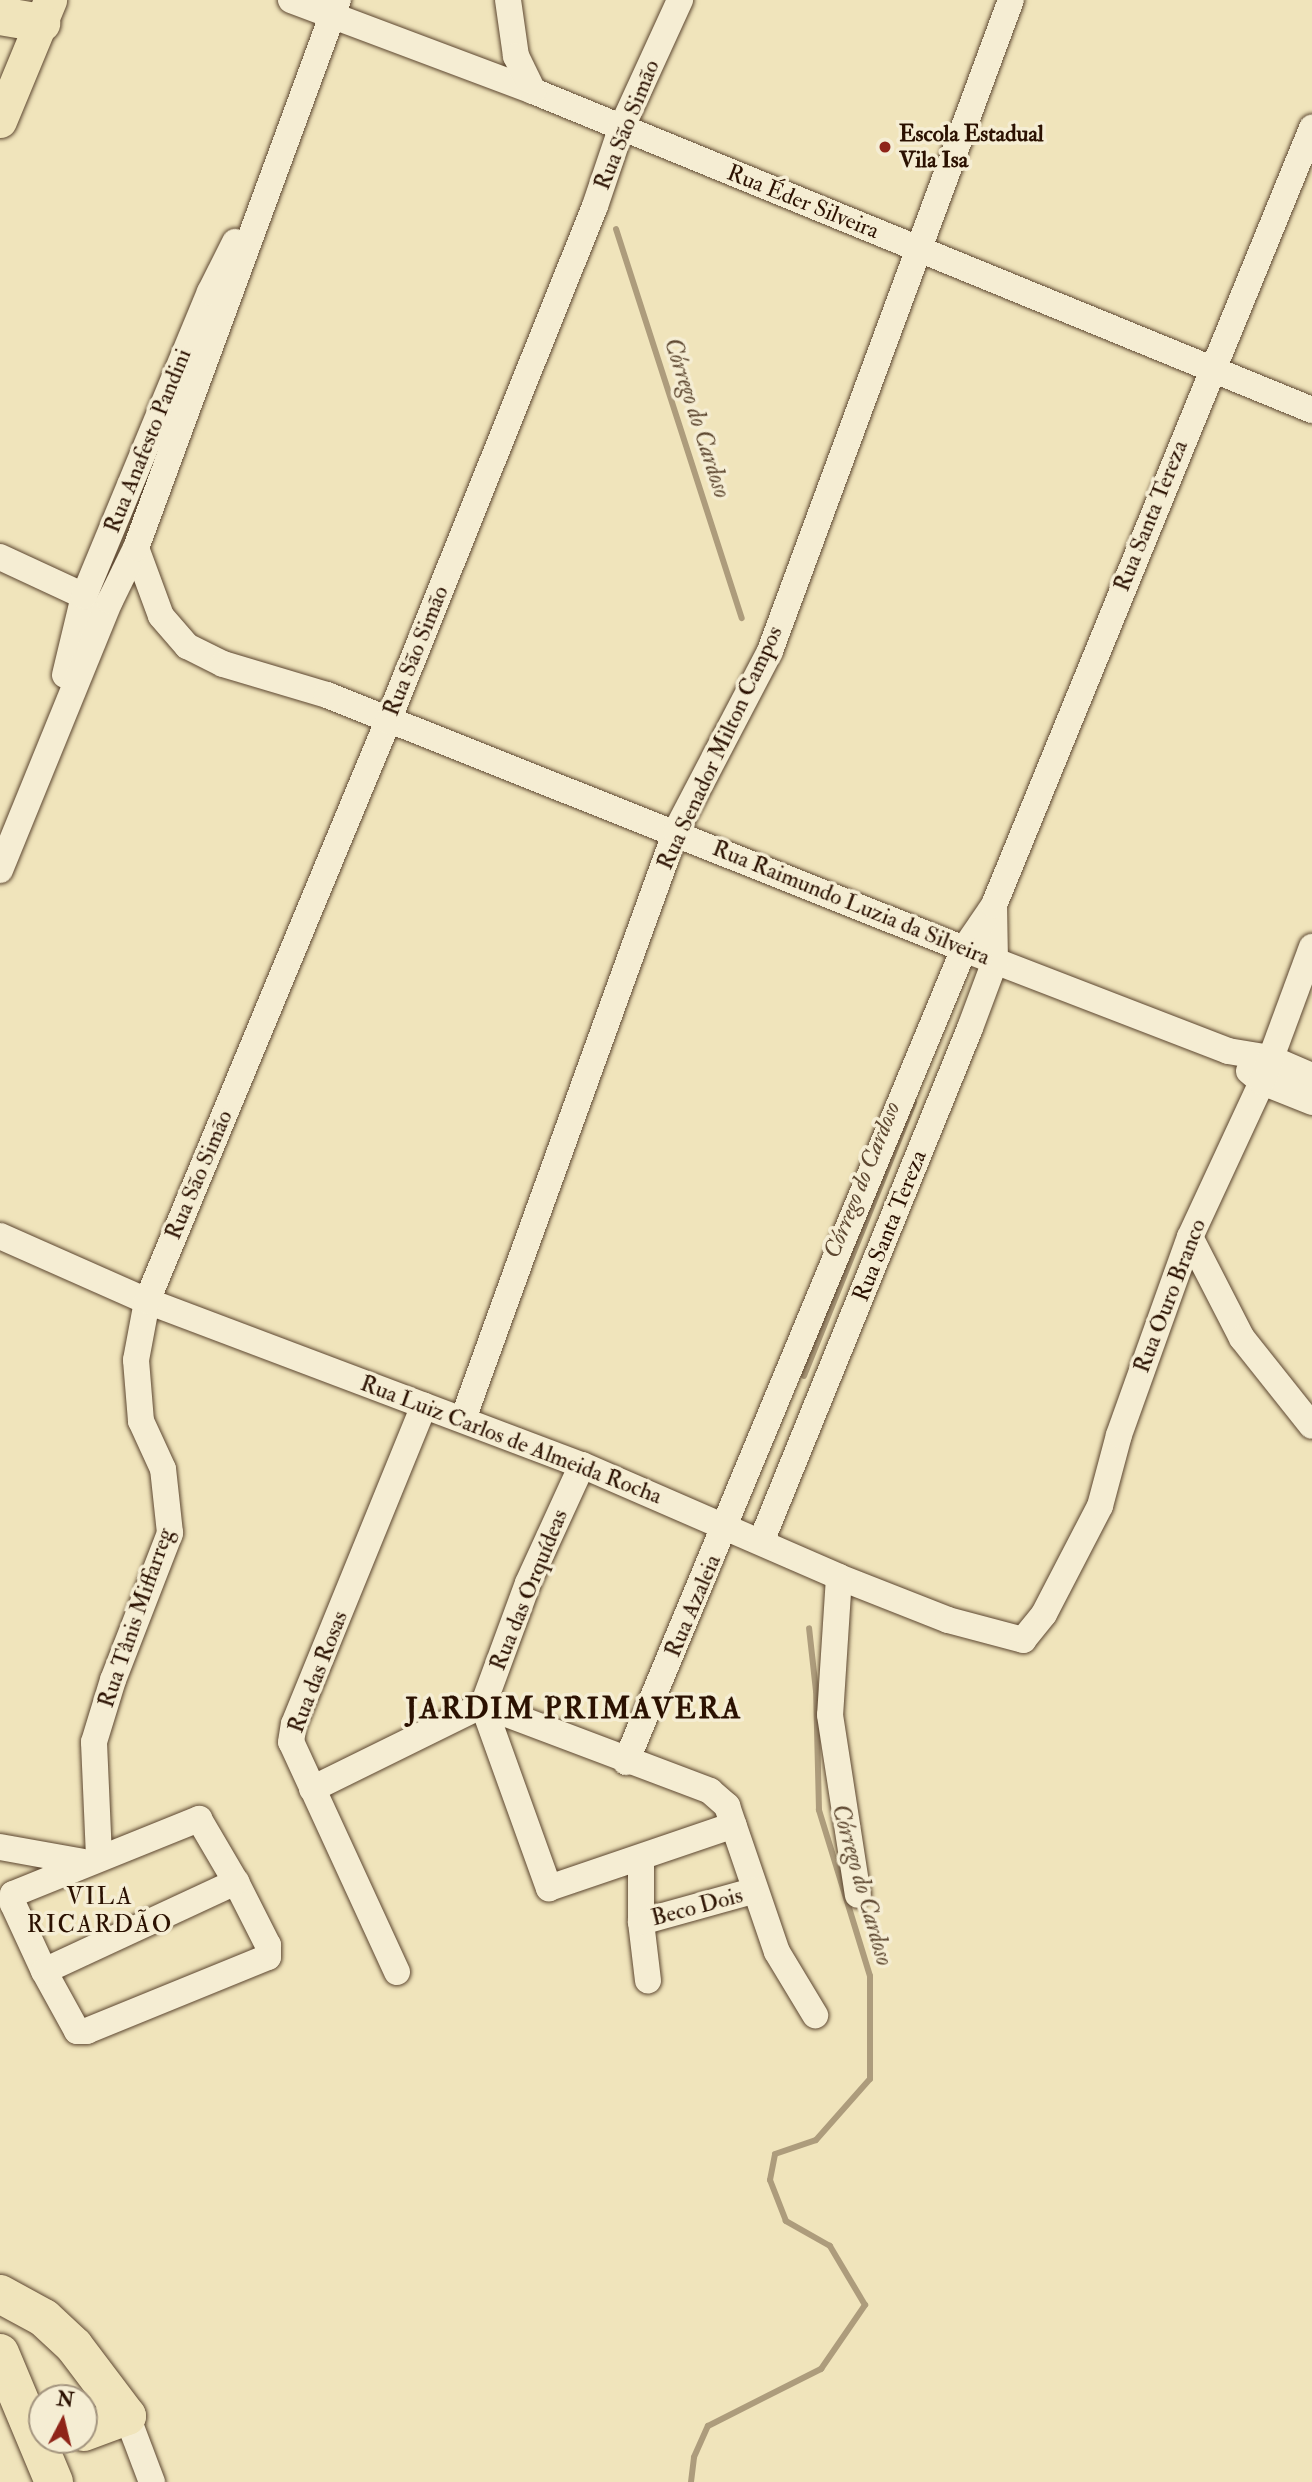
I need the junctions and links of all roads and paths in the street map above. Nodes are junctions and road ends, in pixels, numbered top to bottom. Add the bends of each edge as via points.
1 (291, 0) edge
2 (508, 0) edge
3 (680, 0) edge
4 (1011, 0) edge
5 (334, 9) edge
6 (45, 11) edge
7 (0, 16) edge
8 (533, 91) junction
9 (0, 121) edge
10 (1312, 128) edge
11 (621, 129) junction
12 (292, 132) junction
13 (915, 248) junction
14 (1211, 369) junction
15 (1312, 410) edge
16 (136, 548) junction
17 (0, 557) edge
18 (84, 596) junction
19 (388, 721) junction
20 (44, 765) junction
21 (676, 831) junction
22 (0, 870) edge
23 (994, 905) junction
24 (1312, 947) edge
25 (964, 949) junction
26 (995, 961) junction
27 (1266, 1070) junction
28 (1312, 1076) edge
29 (1312, 1102) edge
30 (0, 1236) edge
31 (1190, 1237) junction
32 (147, 1301) junction
33 (424, 1405) junction
34 (463, 1419) junction
35 (1312, 1426) edge
36 (582, 1465) junction
37 (727, 1527) junction
38 (761, 1542) junction
39 (839, 1577) junction
40 (1023, 1640) joint
41 (484, 1705) junction
42 (626, 1762) junction
43 (312, 1789) junction
44 (734, 1825) junction
45 (0, 1847) edge
46 (641, 1858) junction
47 (92, 1860) junction
48 (236, 1882) junction
49 (753, 1891) junction
50 (858, 1895) dead end
51 (640, 1922) junction
52 (44, 1971) junction
53 (397, 1972) dead end
54 (648, 1981) dead end
55 (815, 2015) dead end
56 (0, 2294) edge
57 (0, 2353) edge
58 (127, 2416) junction
59 (98, 2427) edge
60 (53, 2457) edge
61 (152, 2482) edge

1 - 5 street, Rua Éder Silveira
2 - 8 street via 516,56
3 - 11 street, Rua São Simão
4 - 13 street, Rua Senador Milton Campos
5 - 8 street, Rua Éder Silveira
5 - 12 street, Rua Anafesto Pandini
6 - 7 highway
6 - 9 main road
8 - 11 street, Rua Éder Silveira
10 - 14 street, Rua Santa Tereza
11 - 13 street, Rua Éder Silveira
11 - 19 street, Rua São Simão via 595,206
12 - 16 street, Rua Anafesto Pandini
12 - 18 street, Rua Anafesto Pandini via 210,292
13 - 14 street, Rua Éder Silveira
13 - 21 street, Rua Senador Milton Campos via 769,650
14 - 15 street, Rua Éder Silveira
14 - 23 street, Rua Santa Tereza
16 - 19 street, Rua Raimundo Luzia da Silveira via 161,616 187,646 222,664 327,695
16 - 20 street, Rua Anafesto Pandini
17 - 18 street
18 - 20 street, Rua Anafesto Pandini
19 - 21 street, Rua Raimundo Luzia da Silveira
19 - 32 street, Rua São Simão
20 - 22 street, Rua Anafesto Pandini
21 - 25 street, Rua Raimundo Luzia da Silveira
21 - 34 street, Rua Senador Milton Campos
23 - 25 street, Rua Santa Tereza
23 - 26 street, Rua Santa Tereza
24 - 27 street, Rua Ouro Branco
25 - 26 street, Rua Raimundo Luzia da Silveira
25 - 37 street, Rua Santa Tereza
26 - 27 street, Rua Raimundo Luzia da Silveira
26 - 38 street, Rua Santa Tereza
27 - 28 street
27 - 29 street
27 - 31 street, Rua Ouro Branco
30 - 32 street, Rua Luiz Carlos de Almeida Rocha
31 - 35 street via 1241,1338
31 - 40 street, Rua Ouro Branco via 1119,1435 1100,1506 1044,1614
32 - 33 street, Rua Luiz Carlos de Almeida Rocha
32 - 47 street, Rua Tânis Miffarreg via 136,1360 141,1421 163,1469 170,1533 94,1742
33 - 34 street, Rua Luiz Carlos de Almeida Rocha
33 - 43 street, Rua das Rosas via 293,1724 291,1742
34 - 36 street, Rua Luiz Carlos de Almeida Rocha
36 - 37 street, Rua Luiz Carlos de Almeida Rocha
36 - 41 street, Rua das Orquídeas via 528,1583
37 - 38 street, Rua Luiz Carlos de Almeida Rocha
37 - 42 street, Rua Azaleia
38 - 39 street, Rua Luiz Carlos de Almeida Rocha
39 - 40 street, Rua Luiz Carlos de Almeida Rocha via 948,1620
39 - 50 street via 830,1715
41 - 42 street
41 - 43 street
41 - 46 street via 549,1888
42 - 44 street via 710,1791 727,1806
43 - 53 street, Rua das Rosas
44 - 46 street
44 - 49 street
45 - 47 street
46 - 51 street
47 - 48 street via 199,1819
47 - 52 street via 13,1894 13,1904
48 - 52 street
48 - 52 street via 269,1954 265,1960 82,2032 72,2027
49 - 51 street, Beco Dois
49 - 55 street via 777,1952
51 - 54 street
56 - 58 highway via 44,2318 74,2346
57 - 60 highway
58 - 59 highway
58 - 61 street

